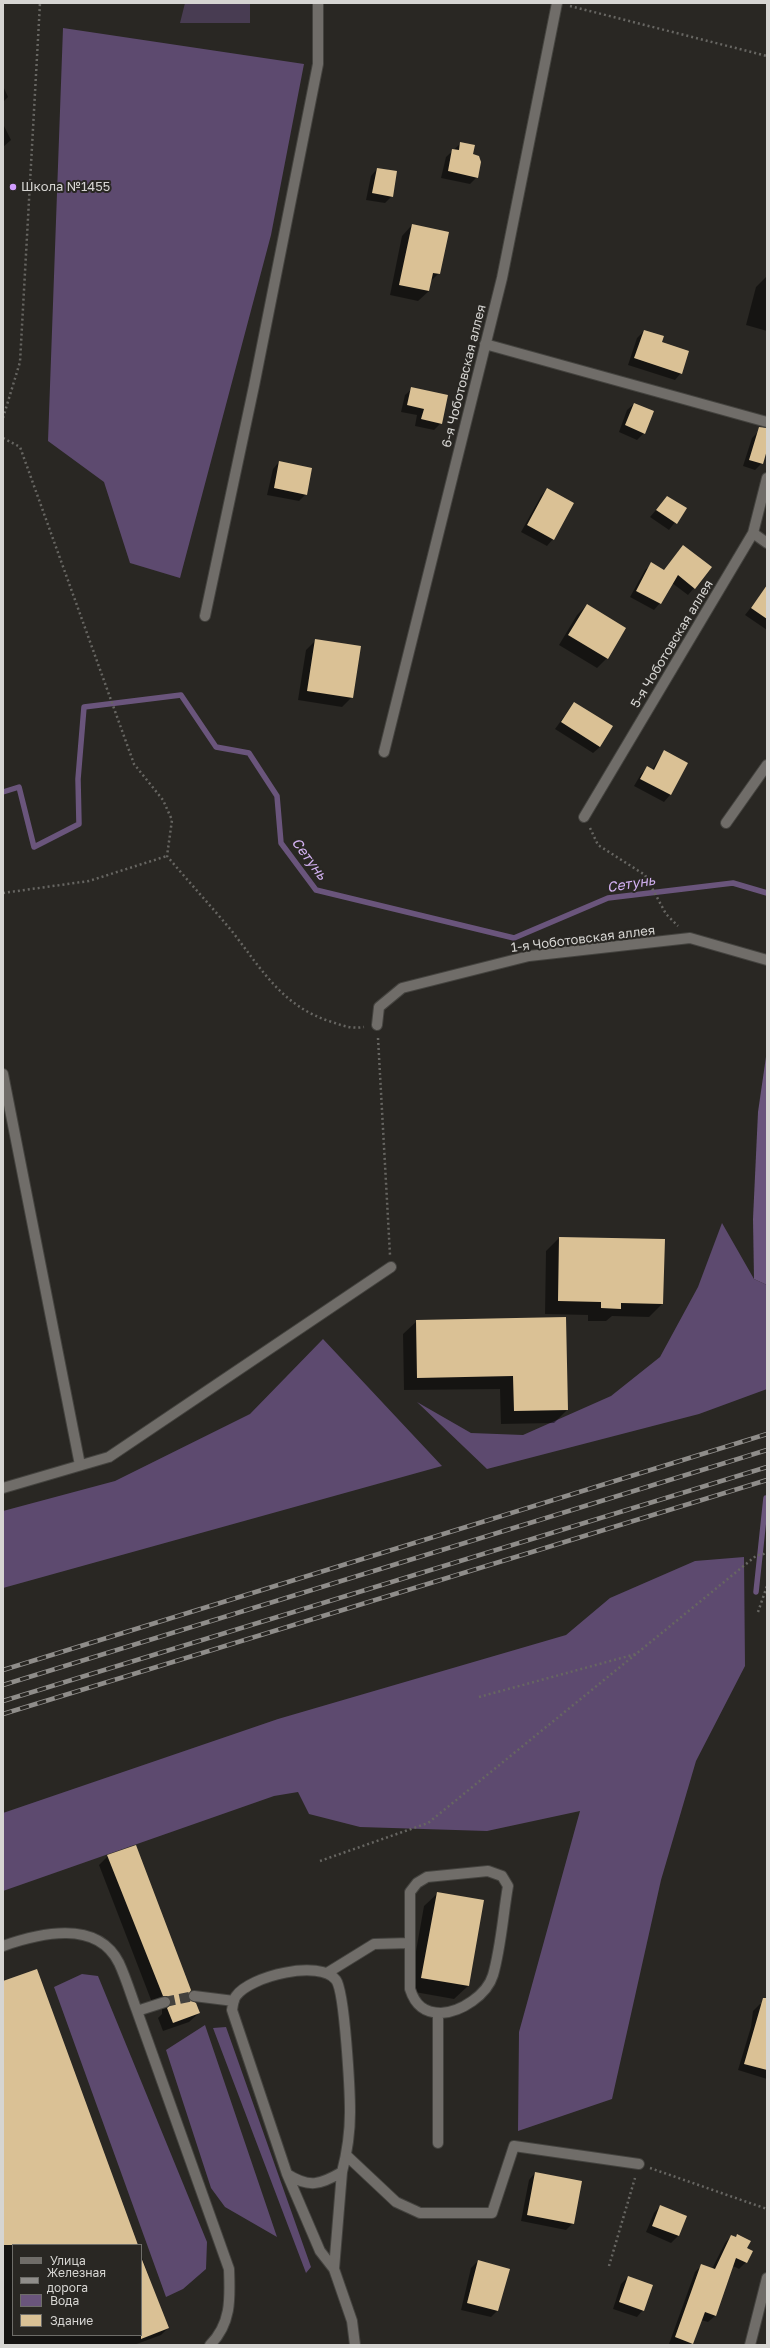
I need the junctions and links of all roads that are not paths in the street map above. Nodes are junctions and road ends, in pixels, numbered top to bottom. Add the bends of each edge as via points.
1 (318, 3) edge
2 (557, 3) edge
3 (485, 344) junction
4 (767, 422) edge
5 (767, 478) edge
6 (753, 532) junction
7 (767, 543) edge
8 (205, 616) dead end
9 (384, 752) dead end
10 (767, 765) edge
11 (584, 817) road end
12 (726, 823) dead end
13 (767, 960) edge
14 (377, 1025) road end
15 (3, 1074) edge
16 (391, 1267) road end
17 (80, 1465) junction
18 (3, 1488) edge
19 (410, 1943) junction
20 (3, 1946) edge
21 (327, 1973) junction
22 (194, 1996) tunnel mouth
23 (234, 2001) junction
24 (165, 2002) tunnel mouth
25 (137, 2011) junction
26 (438, 2013) junction
27 (438, 2143) dead end
28 (346, 2155) junction
29 (639, 2164) road end
30 (342, 2172) junction
31 (287, 2174) junction
32 (334, 2269) junction
33 (767, 2278) edge
34 (210, 2345) edge
35 (355, 2345) edge
36 (750, 2345) edge

1 - 8 street via 318,64
2 - 3 street, 6-я Чоботовская аллея via 502,278
3 - 4 street
3 - 9 street, 6-я Чоботовская аллея
5 - 6 street, 5-я Чоботовская аллея
6 - 7 street
6 - 11 street, 5-я Чоботовская аллея
10 - 12 street
13 - 14 street, 1-я Чоботовская аллея via 690,938 529,956 402,988 379,1007
15 - 17 street
16 - 17 street via 109,1457
17 - 18 street
19 - 21 street via 374,1944
19 - 26 street via 410,1989 414,2000 423,2010
19 - 26 street via 410,1892 417,1883 427,1877 488,1871 502,1876 508,1886 493,1976 472,2002 461,2008
20 - 25 street via 24,1939 67,1934 84,1934 96,1938 107,1946 118,1962
21 - 23 street via 313,1969 284,1973 246,1987
21 - 28 street via 337,1981 343,2013 350,2113
22 - 23 street
23 - 31 street via 234,2022
24 - 25 street
25 - 34 street via 229,2269 230,2306 227,2319
26 - 27 street
28 - 29 street via 396,2202 420,2213 492,2213 514,2146
28 - 30 street
30 - 31 street via 324,2183 302,2183
30 - 32 street
31 - 32 street via 320,2251
32 - 35 street via 352,2321
33 - 36 street

